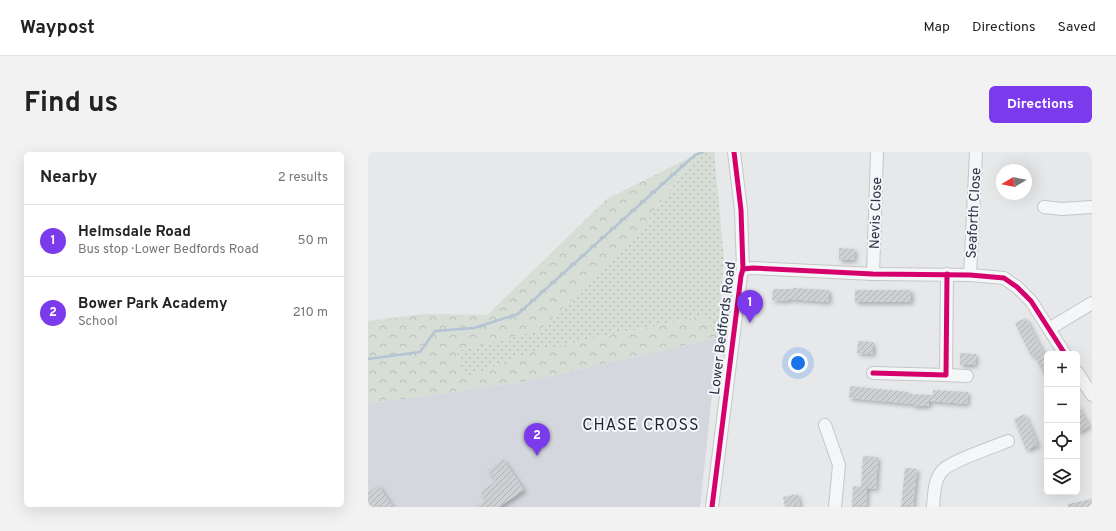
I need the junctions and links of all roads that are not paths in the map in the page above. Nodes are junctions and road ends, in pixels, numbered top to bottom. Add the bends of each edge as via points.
1 (734, 152) edge
2 (877, 152) edge
3 (976, 152) edge
4 (1044, 207) dead end
5 (1092, 207) edge
6 (743, 269) junction
7 (873, 274) junction
8 (947, 274) junction
9 (970, 274) junction
10 (1092, 303) edge
11 (1049, 329) junction
12 (1063, 351) edge
13 (873, 373) dead end
14 (946, 375) junction
15 (967, 376) dead end
16 (1080, 377) edge
17 (1092, 395) edge
18 (825, 425) dead end
19 (1008, 441) dead end
20 (712, 507) edge
21 (835, 507) edge
22 (933, 507) edge

1 - 6 street, Lower Bedfords Road via 741,210
2 - 7 street, Nevis Close
3 - 9 street, Seaforth Close
4 - 5 street
6 - 7 street
6 - 20 street, Lower Bedfords Road
7 - 8 street
8 - 9 street
8 - 14 street
9 - 11 street via 1004,278 1018,287 1031,301
10 - 11 street
11 - 12 street
13 - 14 street
14 - 15 street
16 - 17 street
18 - 21 street via 833,436 843,478
19 - 22 street via 950,464 942,471 936,484

